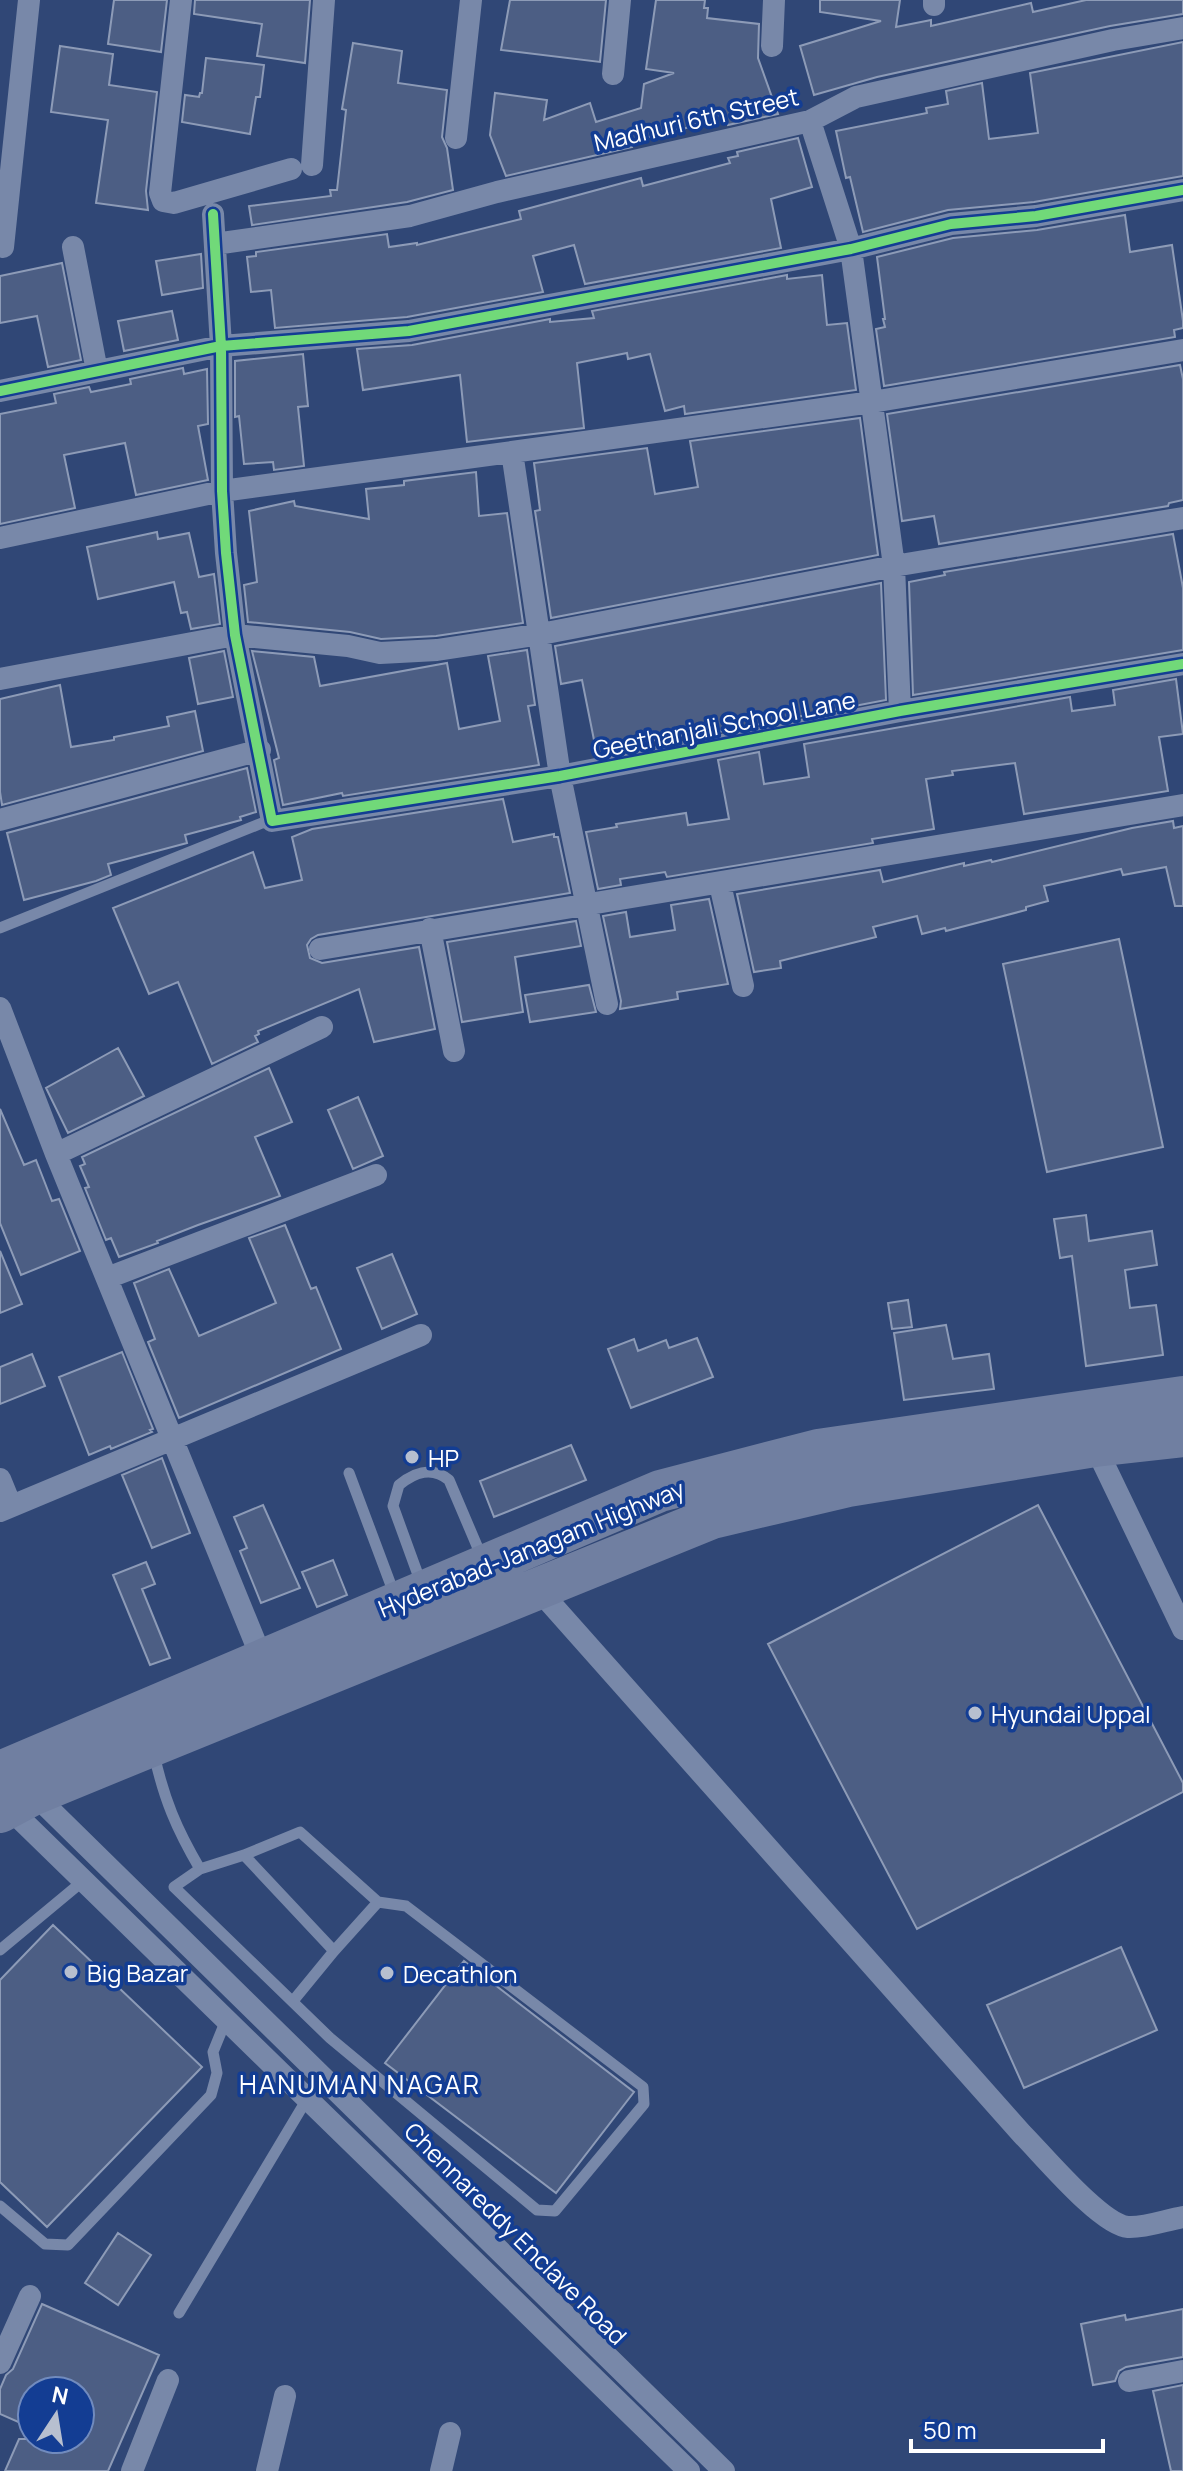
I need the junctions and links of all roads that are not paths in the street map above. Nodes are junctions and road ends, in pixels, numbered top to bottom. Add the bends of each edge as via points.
1 (29, 0) edge
2 (181, 0) edge
3 (324, 0) edge
4 (471, 0) edge
5 (620, 0) edge
6 (774, 0) edge
7 (1183, 28) edge
8 (772, 46) dead end
9 (613, 74) dead end
10 (810, 121) junction
11 (456, 138) dead end
12 (1183, 190) edge
13 (213, 214) dead end
14 (215, 244) junction
15 (3, 247) dead end
16 (73, 247) dead end
17 (851, 249) junction
18 (221, 346) junction
19 (1183, 350) edge
20 (97, 371) junction
21 (0, 391) edge
22 (872, 402) junction
23 (512, 452) junction
24 (222, 491) junction
25 (1183, 518) edge
26 (0, 538) edge
27 (894, 566) junction
28 (541, 634) junction
29 (235, 635) junction
30 (1183, 664) edge
31 (0, 679) edge
32 (900, 711) junction
33 (260, 750) junction
34 (560, 776) junction
35 (1183, 805) edge
36 (0, 820) edge
37 (272, 821) junction
38 (720, 884) junction
39 (585, 904) junction
40 (0, 928) edge
41 (430, 929) junction
42 (320, 949) dead end
43 (743, 986) dead end
44 (607, 1004) dead end
45 (1, 1014) edge
46 (322, 1027) dead end
47 (454, 1051) dead end
48 (56, 1154) junction
49 (376, 1175) dead end
50 (107, 1278) junction
51 (421, 1335) dead end
52 (1183, 1397) edge
53 (1183, 1436) edge
54 (1030, 1438) junction
55 (171, 1440) junction
56 (1095, 1446) junction
57 (349, 1473) dead end
58 (0, 1479) edge
59 (6, 1508) edge
60 (486, 1565) junction
61 (537, 1588) junction
62 (411, 1596) junction
63 (1183, 1629) edge
64 (262, 1659) junction
65 (151, 1746) junction
66 (11, 1797) edge
67 (244, 1855) junction
68 (200, 1869) junction
69 (83, 1881) junction
70 (378, 1902) junction
71 (0, 1950) edge
72 (334, 1951) junction
73 (293, 2001) junction
74 (226, 2020) junction
75 (307, 2099) junction
76 (0, 2206) edge
77 (1183, 2217) edge
78 (30, 2296) dead end
79 (179, 2313) dead end
80 (0, 2363) edge
81 (1183, 2371) edge
82 (168, 2380) dead end
83 (1129, 2381) dead end
84 (285, 2396) dead end
85 (450, 2433) dead end
86 (697, 2447) junction
87 (684, 2469) edge
88 (132, 2471) edge
89 (267, 2471) edge
90 (441, 2471) edge
91 (724, 2471) edge

1 - 15 street
2 - 3 street via 160,193 163,201 174,203 301,167
4 - 11 street
5 - 9 street
6 - 8 street
7 - 10 street, Madhuri 6th Street via 856,97
10 - 14 street, Madhuri 6th Street via 410,216
10 - 17 street
12 - 17 street via 1036,216 951,224
13 - 14 street
14 - 18 street
16 - 20 street
17 - 18 street via 409,331
17 - 22 street
18 - 20 street
18 - 24 street
19 - 22 street
20 - 21 street
22 - 23 street
22 - 27 street
23 - 24 street
23 - 28 street
24 - 26 street
24 - 29 street
25 - 27 street
27 - 28 street
27 - 32 street
28 - 29 street via 380,653
28 - 34 street
29 - 31 street
29 - 33 street
30 - 32 street, Geethanjali School Lane
32 - 34 street, Geethanjali School Lane
33 - 36 street
33 - 37 street
34 - 37 street, Geethanjali School Lane
34 - 39 street
35 - 38 street
37 - 40 lane
38 - 39 street
38 - 43 street
39 - 41 street
39 - 44 street
41 - 42 street
41 - 47 street
45 - 48 street
46 - 48 street
48 - 50 street
49 - 50 street
50 - 55 street
51 - 55 street
52 - 54 highway, Hyderabad-Janagam Highway
53 - 56 highway, Hyderabad-Janagam Highway
54 - 56 highway, Hyderabad-Janagam Highway
54 - 60 highway, Hyderabad-Janagam Highway via 818,1450 660,1491
54 - 61 highway, Hyderabad-Janagam Highway via 712,1518
55 - 59 street
55 - 64 street
56 - 63 street
57 - 62 lane
58 - 59 street
60 - 62 highway, Hyderabad-Janagam Highway
60 - 62 lane via 449,1480 430,1471 418,1473 399,1485 393,1506
61 - 65 highway, Hyderabad-Janagam Highway
61 - 77 street via 1022,2134 1099,2212 1129,2227
62 - 64 highway, Hyderabad-Janagam Highway
64 - 66 highway, Hyderabad-Janagam Highway
65 - 66 highway, Hyderabad-Janagam Highway
65 - 68 lane via 165,1801
66 - 69 street, Chennareddy Enclave Road
66 - 86 street, Chennareddy Enclave Road
67 - 68 lane
67 - 70 lane via 300,1832
67 - 72 lane
68 - 73 lane via 174,1887
69 - 71 lane
69 - 74 street, Chennareddy Enclave Road
70 - 72 lane
70 - 73 lane via 406,1906 643,2087 644,2104 555,2211 537,2210 330,2038
72 - 73 lane
74 - 75 street, Chennareddy Enclave Road
74 - 76 lane via 213,2052 217,2073 211,2095 68,2245 45,2244
75 - 79 lane
75 - 87 street, Chennareddy Enclave Road
78 - 80 street
81 - 83 street
82 - 88 street
84 - 89 street
85 - 90 street
86 - 87 street
86 - 91 street, Chennareddy Enclave Road

